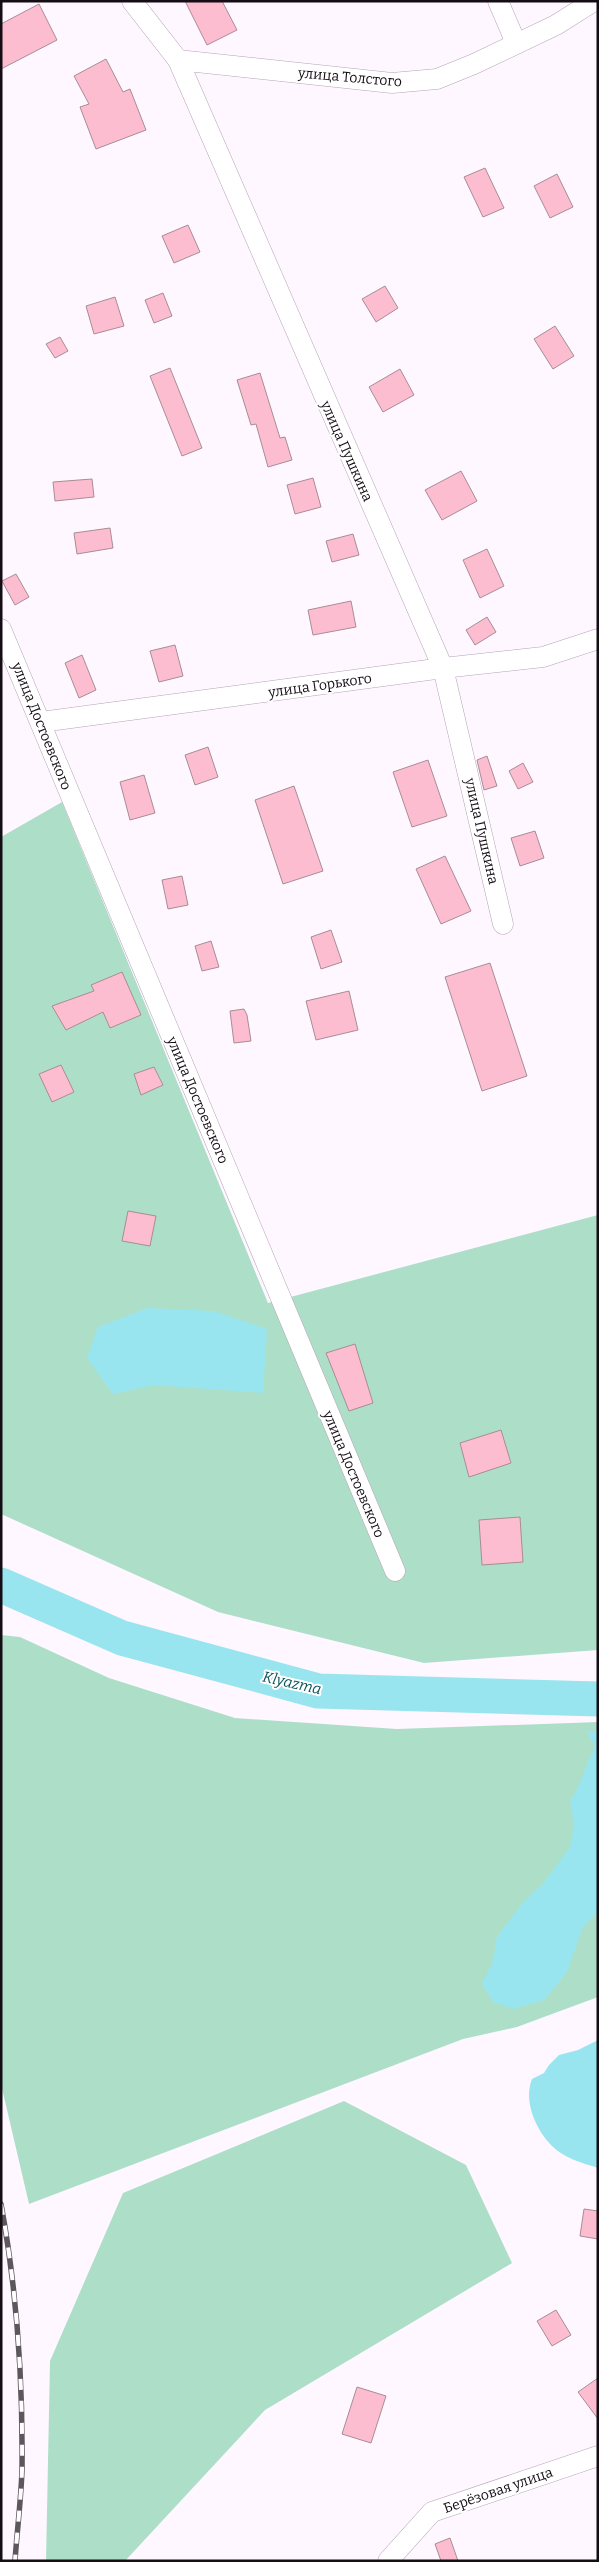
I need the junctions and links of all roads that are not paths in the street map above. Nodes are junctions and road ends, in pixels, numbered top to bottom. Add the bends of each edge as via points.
1 (132, 1) edge
2 (498, 1) edge
3 (594, 1) edge
4 (516, 43) junction
5 (178, 60) junction
6 (1, 629) edge
7 (598, 639) edge
8 (443, 668) junction
9 (41, 722) junction
10 (503, 924) dead end
11 (395, 1571) dead end
12 (598, 2456) edge
13 (388, 2561) edge

1 - 5 street, улица Пушкина
2 - 4 street
3 - 4 street, улица Толстого via 556,25
4 - 5 street, улица Толстого via 437,79 392,83
5 - 8 street, улица Пушкина
6 - 9 street, улица Достоевского
7 - 8 street, улица Горького via 543,657
8 - 9 street, улица Горького
8 - 10 street, улица Пушкина
9 - 11 street, улица Достоевского
12 - 13 street, Берёзовая улица via 432,2512

